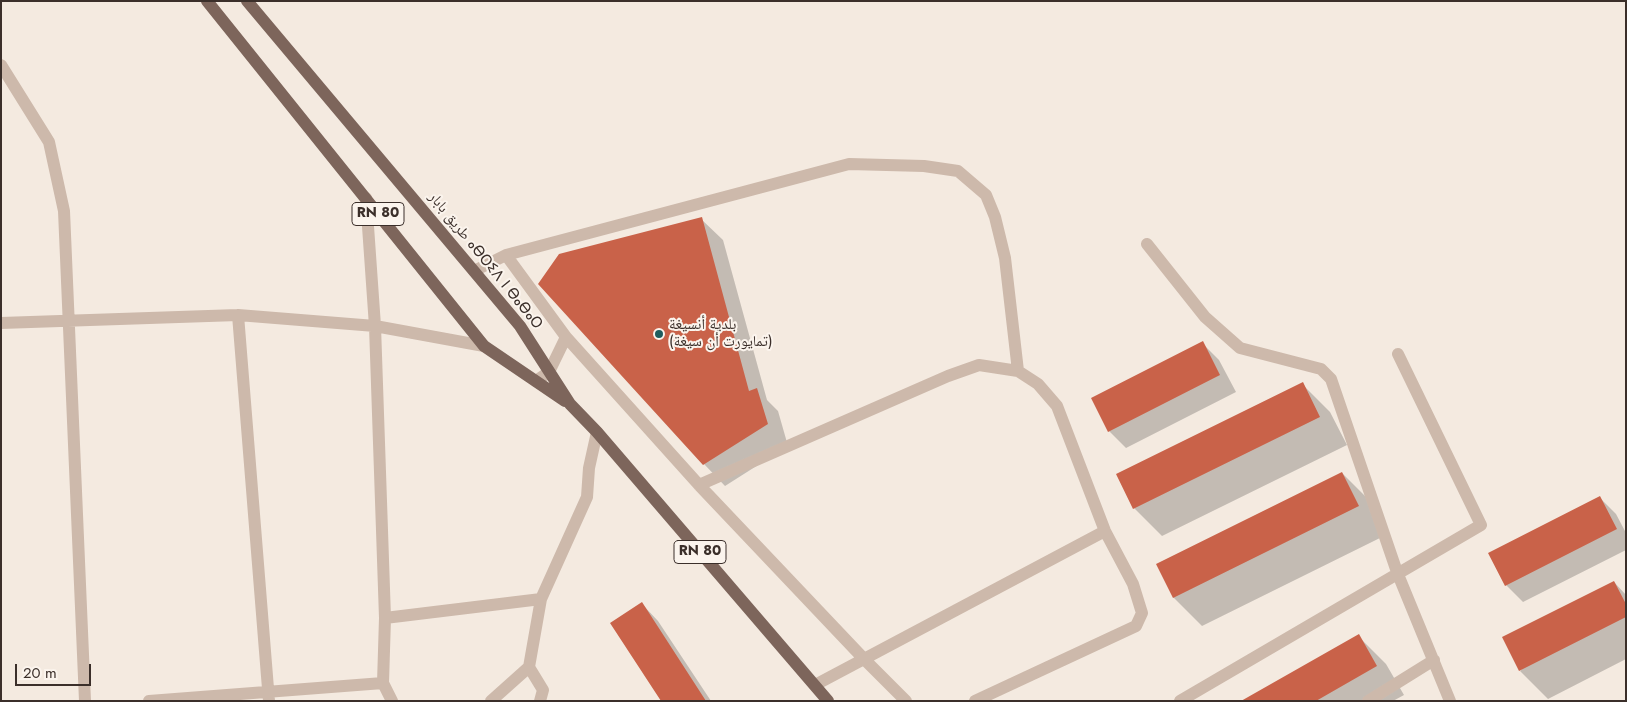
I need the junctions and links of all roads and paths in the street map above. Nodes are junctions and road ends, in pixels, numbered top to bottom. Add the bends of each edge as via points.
1 (207, 1) edge
2 (247, 1) edge
3 (1, 65) edge
4 (366, 198) junction
5 (1148, 244) dead end
6 (506, 255) junction
7 (474, 271) junction
8 (238, 315) junction
9 (68, 320) junction
10 (1, 323) edge
11 (375, 326) junction
12 (566, 337) junction
13 (484, 346) junction
14 (1398, 354) dead end
15 (1018, 371) junction
16 (549, 372) junction
17 (536, 381) junction
18 (570, 404) junction
19 (597, 432) junction
20 (699, 485) junction
21 (1105, 532) junction
22 (1397, 572) junction
23 (541, 599) junction
24 (385, 618) junction
25 (864, 659) junction
26 (1434, 660) junction
27 (529, 667) junction
28 (383, 683) junction
29 (815, 685) junction
30 (268, 696) edge
31 (1182, 700) edge
32 (85, 701) edge
33 (149, 701) edge
34 (392, 701) edge
35 (491, 701) edge
36 (540, 701) edge
37 (828, 701) edge
38 (906, 701) edge
39 (975, 701) edge
40 (1368, 701) edge
41 (1450, 701) edge

1 - 4 main road, RN 80
2 - 7 main road, طريق بابار ⴰⴱⵔⵉⴷ ⵏ ⴱⴰⴱⴰⵔ / RN 80
3 - 9 street via 49,142 64,211
4 - 11 street
4 - 13 main road, RN 80
5 - 22 street via 1205,316 1240,348 1321,369 1332,379
6 - 7 street
6 - 12 street
6 - 15 street via 849,164 924,166 958,171 986,195 995,217 1005,258
7 - 16 main road, طريق بابار ⴰⴱⵔⵉⴷ ⵏ ⴱⴰⴱⴰⵔ / RN 80 via 520,326
8 - 9 street
8 - 11 street
8 - 30 street
9 - 10 street
9 - 32 street
11 - 13 street
11 - 24 street
12 - 16 street
12 - 20 street
13 - 17 main road, RN 80
14 - 22 street via 1481,525
15 - 20 street via 979,365 948,376
15 - 21 street via 1038,384 1057,406
16 - 17 street
16 - 18 main road, طريق بابار ⴰⴱⵔⵉⴷ ⵏ ⴱⴰⴱⴰⵔ / RN 80
17 - 18 main road, RN 80
18 - 19 main road, RN 80
19 - 23 street via 587,497
19 - 29 main road, RN 80
20 - 25 street
21 - 25 street
21 - 39 street via 1133,584 1142,613 1136,626
22 - 26 street
22 - 31 street
23 - 24 street
23 - 27 street
24 - 28 street
25 - 29 street
25 - 38 street
26 - 40 street
26 - 41 street
27 - 35 street
27 - 36 street via 543,690
28 - 30 street
28 - 34 street
29 - 37 main road, RN 80
30 - 33 street

